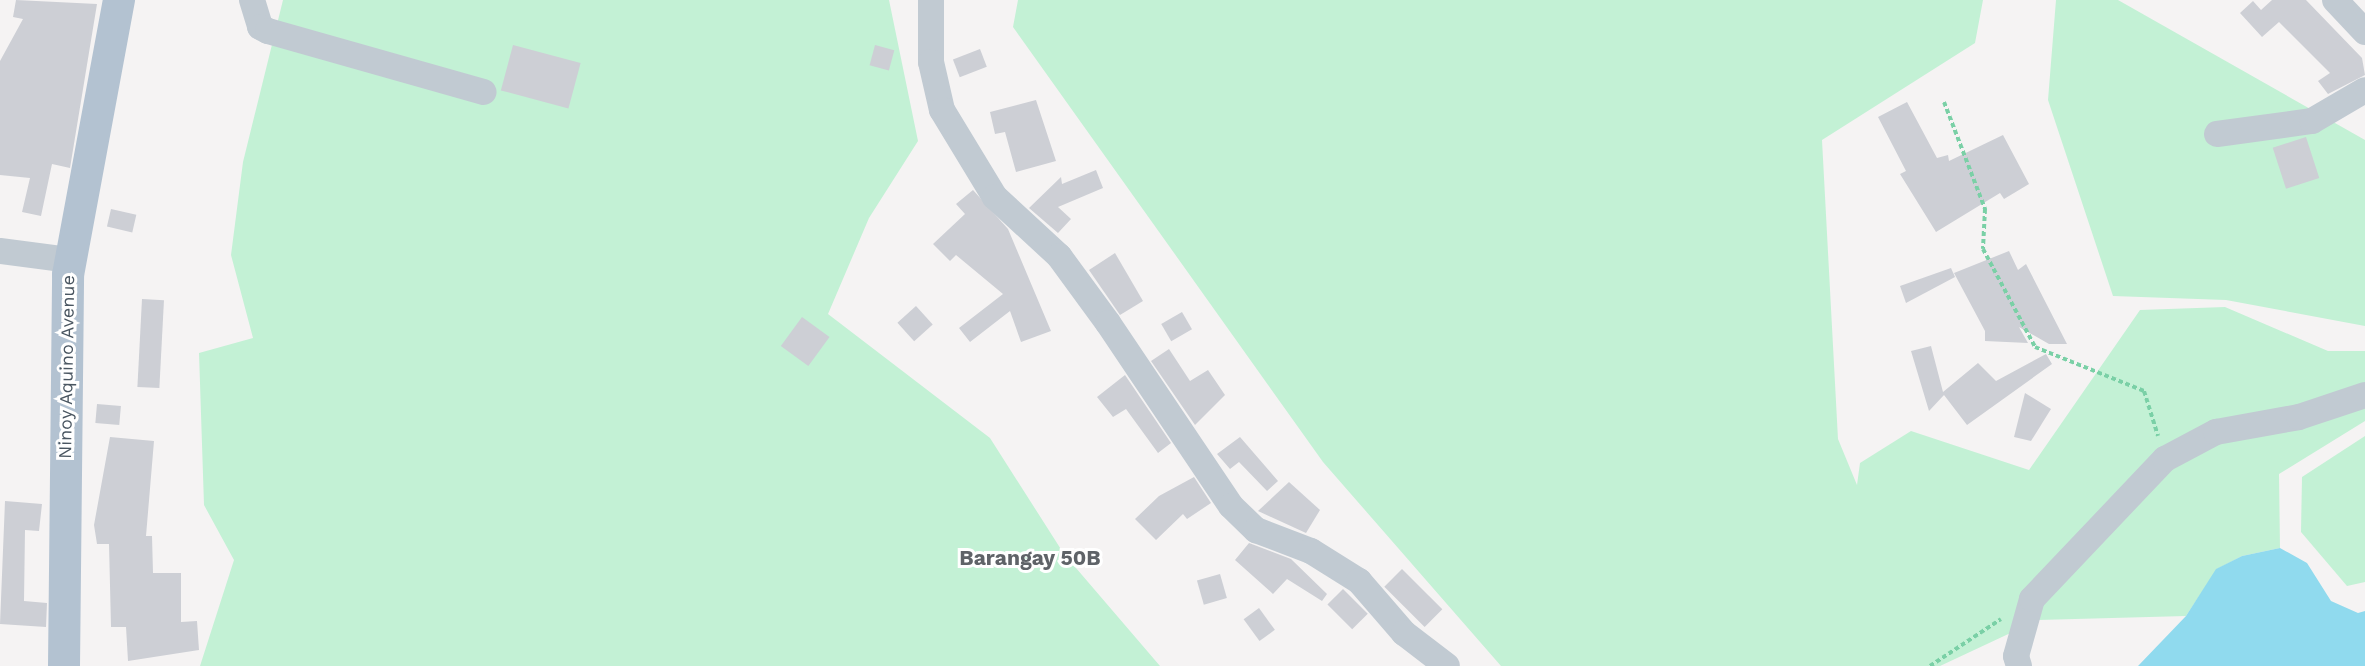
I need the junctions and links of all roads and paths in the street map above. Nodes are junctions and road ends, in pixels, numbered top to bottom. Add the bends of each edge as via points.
1 (119, 0) edge
2 (252, 0) edge
3 (931, 0) edge
4 (2335, 0) edge
5 (2365, 32) edge
6 (2365, 90) edge
7 (484, 92) dead end
8 (1944, 102) dead end
9 (2217, 134) dead end
10 (0, 251) edge
11 (70, 260) junction
12 (2365, 395) edge
13 (2165, 459) junction
14 (2032, 599) junction
15 (64, 666) edge
16 (1448, 666) edge
17 (1930, 666) edge
18 (2019, 666) edge

1 - 11 main road, Ninoy Aquino Avenue
2 - 7 street via 260,27 268,31
3 - 16 street via 931,62 948,120 995,197 1059,256 1101,313 1232,506 1256,530 1311,551 1359,581 1404,633
4 - 5 street
6 - 9 street via 2312,121
8 - 13 path via 1985,209 1983,249 2035,347 2144,391
10 - 11 street
11 - 15 main road, Ninoy Aquino Avenue
12 - 13 street via 2299,417 2216,432
13 - 14 street
14 - 17 path
14 - 18 street via 2016,656

